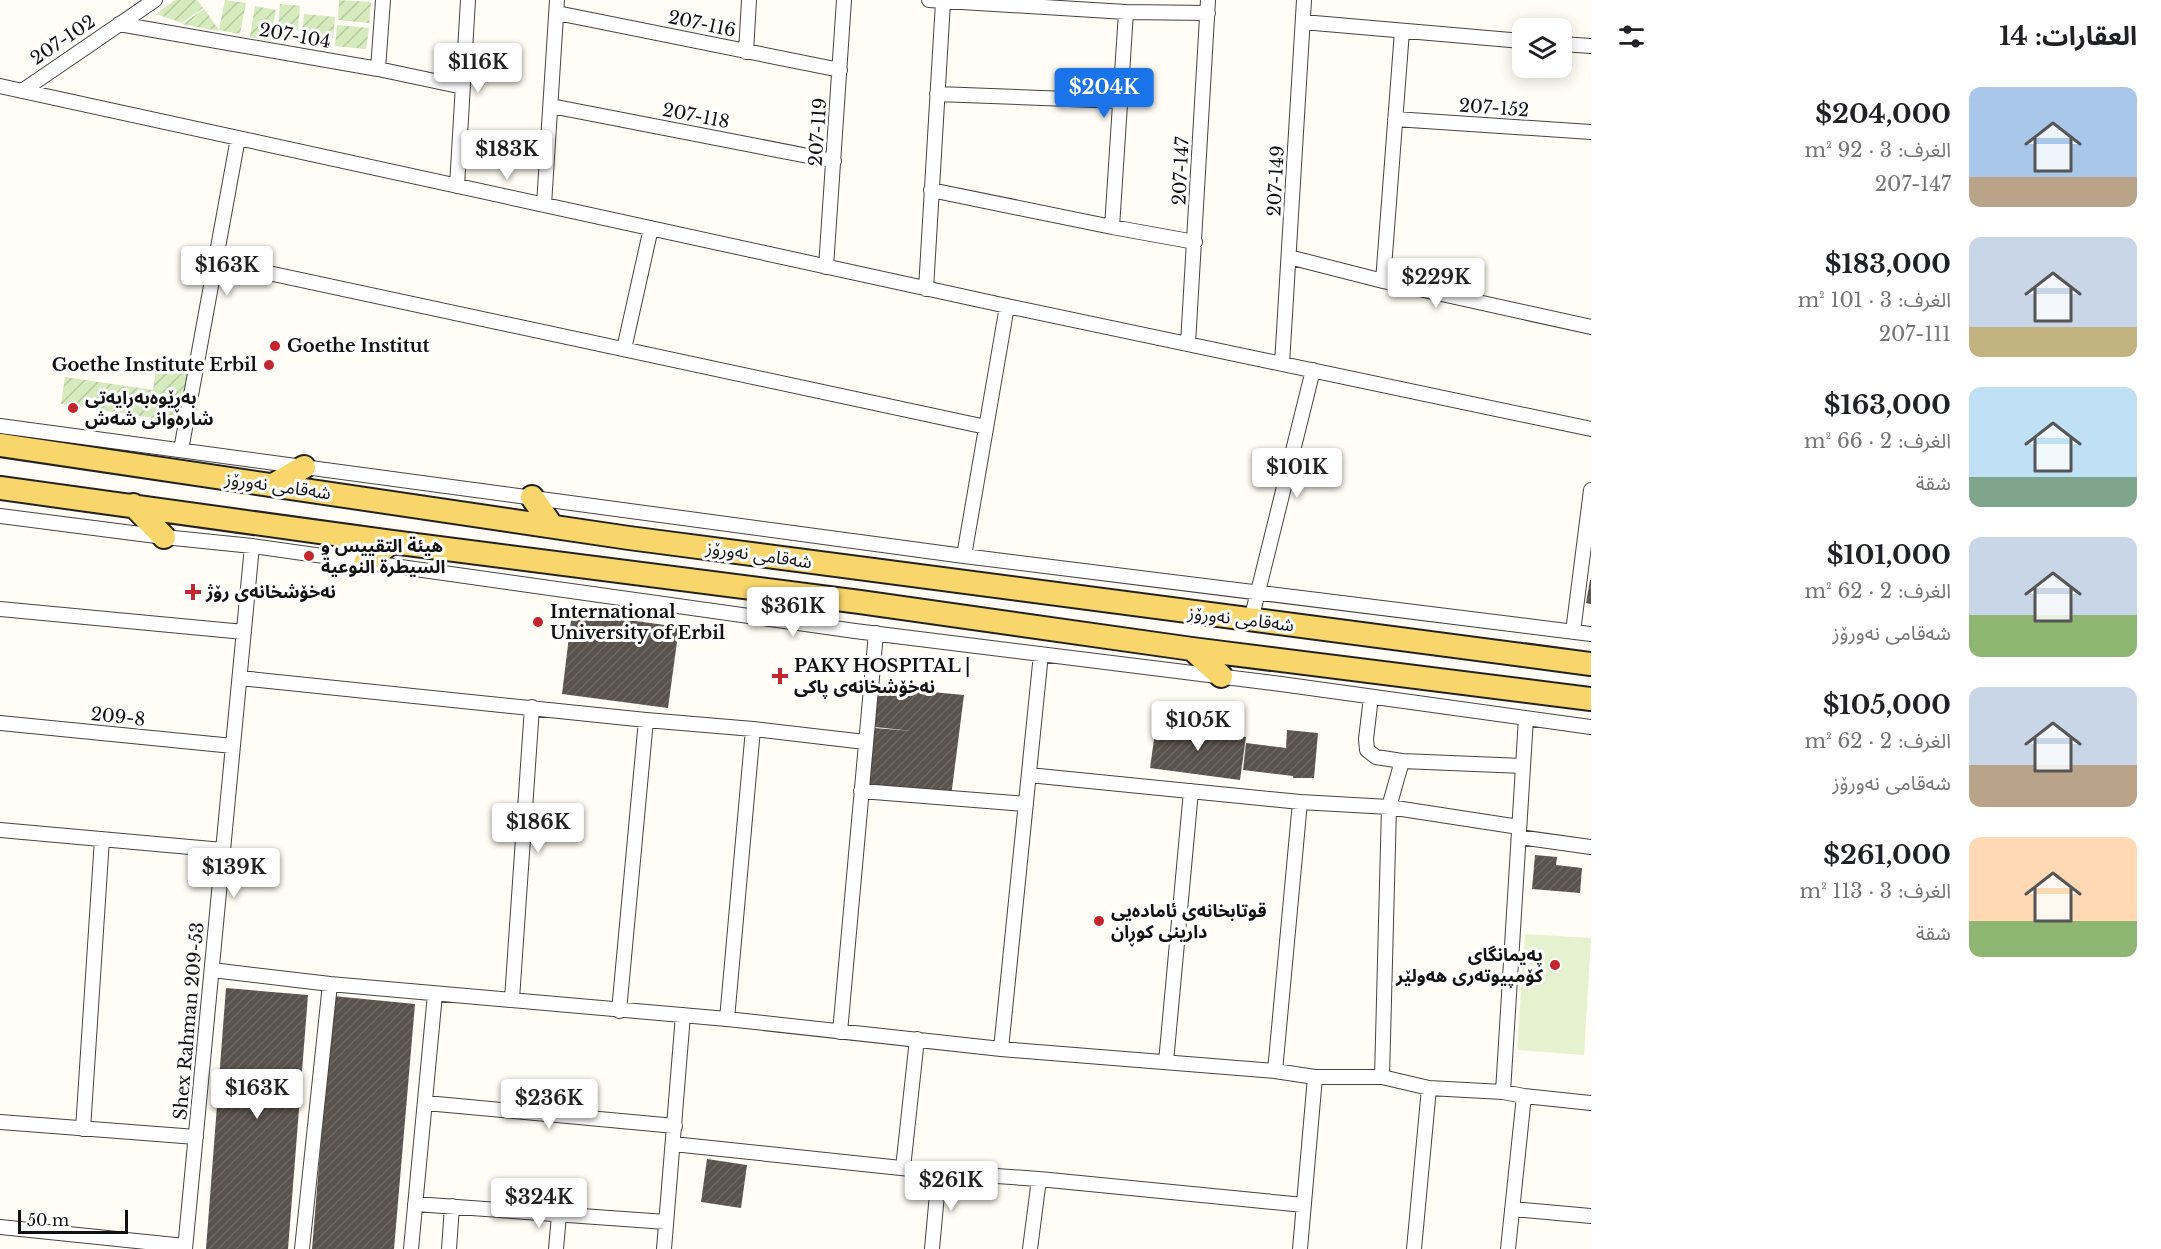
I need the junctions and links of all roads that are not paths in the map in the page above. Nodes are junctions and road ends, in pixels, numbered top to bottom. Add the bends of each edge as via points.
1 (154, 0) edge
2 (383, 0) edge
3 (468, 0) edge
4 (749, 0) edge
5 (844, 0) edge
6 (1304, 0) edge
7 (936, 1) edge
8 (557, 6) edge
9 (1208, 7) edge
10 (1126, 12) junction
11 (1303, 22) junction
12 (119, 24) junction
13 (1402, 31) junction
14 (1512, 40) edge
15 (1572, 45) edge
16 (1591, 46) edge
17 (746, 52) junction
18 (378, 69) junction
19 (840, 70) junction
20 (0, 86) edge
21 (463, 87) junction
22 (22, 91) junction
23 (937, 94) junction
24 (1120, 101) junction
25 (551, 106) junction
26 (1395, 119) junction
27 (1591, 132) edge
28 (238, 138) junction
29 (834, 161) junction
30 (457, 186) junction
31 (931, 190) junction
32 (544, 205) junction
33 (1112, 227) junction
34 (651, 228) junction
35 (1195, 242) junction
36 (1289, 257) junction
37 (217, 262) junction
38 (826, 267) junction
39 (1383, 281) junction
40 (926, 289) junction
41 (1007, 306) junction
42 (1591, 327) edge
43 (1188, 344) junction
44 (624, 348) junction
45 (1282, 364) junction
46 (1313, 370) junction
47 (0, 426) edge
48 (986, 427) junction
49 (1591, 429) edge
50 (0, 445) edge
51 (181, 450) junction
52 (304, 467) junction
53 (273, 485) junction
54 (0, 488) edge
55 (1591, 490) edge
56 (532, 497) junction
57 (133, 505) junction
58 (0, 516) edge
59 (552, 526) junction
60 (164, 537) junction
61 (629, 538) junction
62 (392, 542) junction
63 (655, 542) junction
64 (252, 546) junction
65 (964, 556) junction
66 (365, 563) junction
67 (619, 571) junction
68 (652, 576) junction
69 (1258, 591) junction
70 (0, 609) edge
71 (858, 616) junction
72 (1251, 620) junction
73 (244, 632) junction
74 (1573, 632) junction
75 (876, 633) junction
76 (1591, 634) edge
77 (1192, 649) junction
78 (1041, 654) junction
79 (1591, 664) edge
80 (1221, 676) junction
81 (240, 678) junction
82 (1371, 697) junction
83 (1591, 699) edge
84 (532, 707) junction
85 (1526, 718) junction
86 (646, 720) junction
87 (0, 723) edge
88 (1591, 728) edge
89 (753, 729) junction
90 (865, 742) junction
91 (233, 746) junction
92 (1402, 761) junction
93 (1523, 766) junction
94 (1029, 775) junction
95 (861, 791) junction
96 (1191, 792) junction
97 (1300, 802) junction
98 (1026, 804) junction
99 (1389, 807) junction
100 (1519, 832) junction
101 (0, 834) edge
102 (102, 839) junction
103 (1591, 847) edge
104 (223, 850) junction
105 (212, 970) junction
106 (330, 984) junction
107 (435, 994) junction
108 (512, 999) junction
109 (620, 1011) junction
110 (683, 1015) junction
111 (727, 1019) junction
112 (840, 1032) junction
113 (917, 1040) junction
114 (1001, 1049) junction
115 (1166, 1062) junction
116 (1275, 1071) junction
117 (1315, 1077) junction
118 (1382, 1077) junction
119 (1429, 1088) junction
120 (1503, 1092) junction
121 (1524, 1096) junction
122 (426, 1103) junction
123 (1591, 1103) edge
124 (0, 1122) edge
125 (675, 1126) junction
126 (83, 1129) junction
127 (196, 1137) junction
128 (673, 1144) junction
129 (903, 1168) junction
130 (939, 1172) junction
131 (1039, 1179) junction
132 (416, 1204) junction
133 (1304, 1205) junction
134 (452, 1206) junction
135 (1512, 1209) junction
136 (559, 1215) junction
137 (1591, 1216) edge
138 (666, 1222) junction
139 (0, 1227) edge
140 (185, 1248) edge
141 (302, 1249) edge
142 (411, 1249) edge
143 (448, 1249) edge
144 (556, 1249) edge
145 (664, 1249) edge
146 (932, 1249) edge
147 (1030, 1249) edge
148 (1300, 1249) edge
149 (1414, 1249) edge
150 (1508, 1249) edge

1 - 12 street, 207-102
2 - 18 street
3 - 21 street
4 - 17 street
5 - 19 street, 207-119
6 - 11 street, 207-149
7 - 10 street
7 - 23 street
8 - 17 street, 207-116
8 - 25 street
9 - 10 street
9 - 35 street, 207-147
10 - 24 street
11 - 13 street
11 - 36 street, 207-149
12 - 18 street, 207-104
12 - 22 street, 207-102
13 - 14 street
13 - 26 street
15 - 16 street
17 - 19 street, 207-116
18 - 21 street, 207-104
19 - 29 street, 207-119
20 - 22 street
21 - 30 street
22 - 28 street
23 - 24 street
23 - 31 street
24 - 33 street
25 - 29 street, 207-118
25 - 32 street
26 - 27 street, 207-152
26 - 39 street
28 - 30 street
28 - 37 street
29 - 38 street, 207-119
30 - 32 street
31 - 33 street
31 - 40 street
32 - 34 street
33 - 35 street
34 - 38 street
34 - 44 street
35 - 43 street, 207-147
36 - 39 street
36 - 45 street, 207-149
37 - 44 street
37 - 51 street
38 - 40 street
39 - 42 street
40 - 41 street
41 - 43 street
41 - 48 street
43 - 45 street
44 - 48 street
45 - 46 street
46 - 49 street
46 - 69 street
47 - 51 street
48 - 65 street
50 - 53 main road, شەقامی نەورۆز
51 - 52 street
52 - 53 main road
52 - 56 street
53 - 59 main road, شەقامی نەورۆز
54 - 57 main road, شەقامی نەورۆز
55 - 74 street
56 - 59 main road
56 - 65 street
57 - 60 main road
57 - 62 main road, شەقامی نەورۆز
58 - 60 street
59 - 61 main road, شەقامی نەورۆز
60 - 64 street
61 - 63 main road, شەقامی نەورۆز
61 - 67 main road via 628,560
62 - 66 main road
62 - 67 main road, شەقامی نەورۆز
63 - 68 main road via 648,558
63 - 72 main road, شەقامی نەورۆز
64 - 66 street
64 - 73 street, Shex Rahman 209-53
65 - 69 street
66 - 71 street
67 - 68 main road, شەقامی نەورۆز
68 - 71 main road, شەقامی نەورۆز
69 - 72 street
69 - 74 street
70 - 73 street
71 - 75 street
71 - 77 main road, شەقامی نەورۆز
72 - 79 main road, شەقامی نەورۆز
73 - 81 street, Shex Rahman 209-53
74 - 76 street
75 - 78 street
75 - 90 street
77 - 80 main road
77 - 83 main road, شەقامی نەورۆز
78 - 80 street
78 - 94 street
80 - 82 street
81 - 84 street
81 - 91 street, Shex Rahman 209-53
82 - 85 street
82 - 92 street via 1367,750 1376,757
84 - 86 street
84 - 108 street
85 - 88 street
85 - 93 street
86 - 89 street
86 - 109 street
87 - 91 street, 209-8
89 - 90 street
89 - 111 street
90 - 95 street
91 - 104 street, Shex Rahman 209-53
92 - 93 street
92 - 99 street
93 - 100 street
94 - 96 street
94 - 98 street
95 - 98 street
95 - 112 street
96 - 97 street
96 - 115 street
97 - 99 street
97 - 116 street
98 - 114 street
99 - 100 street
99 - 118 street
100 - 103 street
100 - 120 street
101 - 102 street
102 - 104 street
102 - 126 street
104 - 105 street, Shex Rahman 209-53
105 - 106 street
105 - 127 street, Shex Rahman 209-53
106 - 107 street
106 - 141 street
107 - 108 street
107 - 122 street
108 - 109 street
109 - 110 street
110 - 111 street
110 - 125 street
111 - 112 street
112 - 113 street
113 - 114 street
113 - 129 street
114 - 115 street
115 - 116 street
116 - 117 street
117 - 118 street
117 - 133 street
118 - 119 street
119 - 120 street
119 - 149 street
120 - 121 street
121 - 123 street
121 - 135 street
122 - 125 street
122 - 132 street
124 - 126 street
125 - 128 street
126 - 127 street
127 - 140 street, Shex Rahman 209-53
128 - 129 street
128 - 138 street
129 - 130 street
130 - 131 street
130 - 146 street
131 - 133 street
131 - 147 street
132 - 134 street
132 - 142 street
133 - 148 street
134 - 136 street
134 - 143 street
135 - 137 street
135 - 150 street
136 - 138 street
136 - 144 street
138 - 145 street
139 - 140 street

